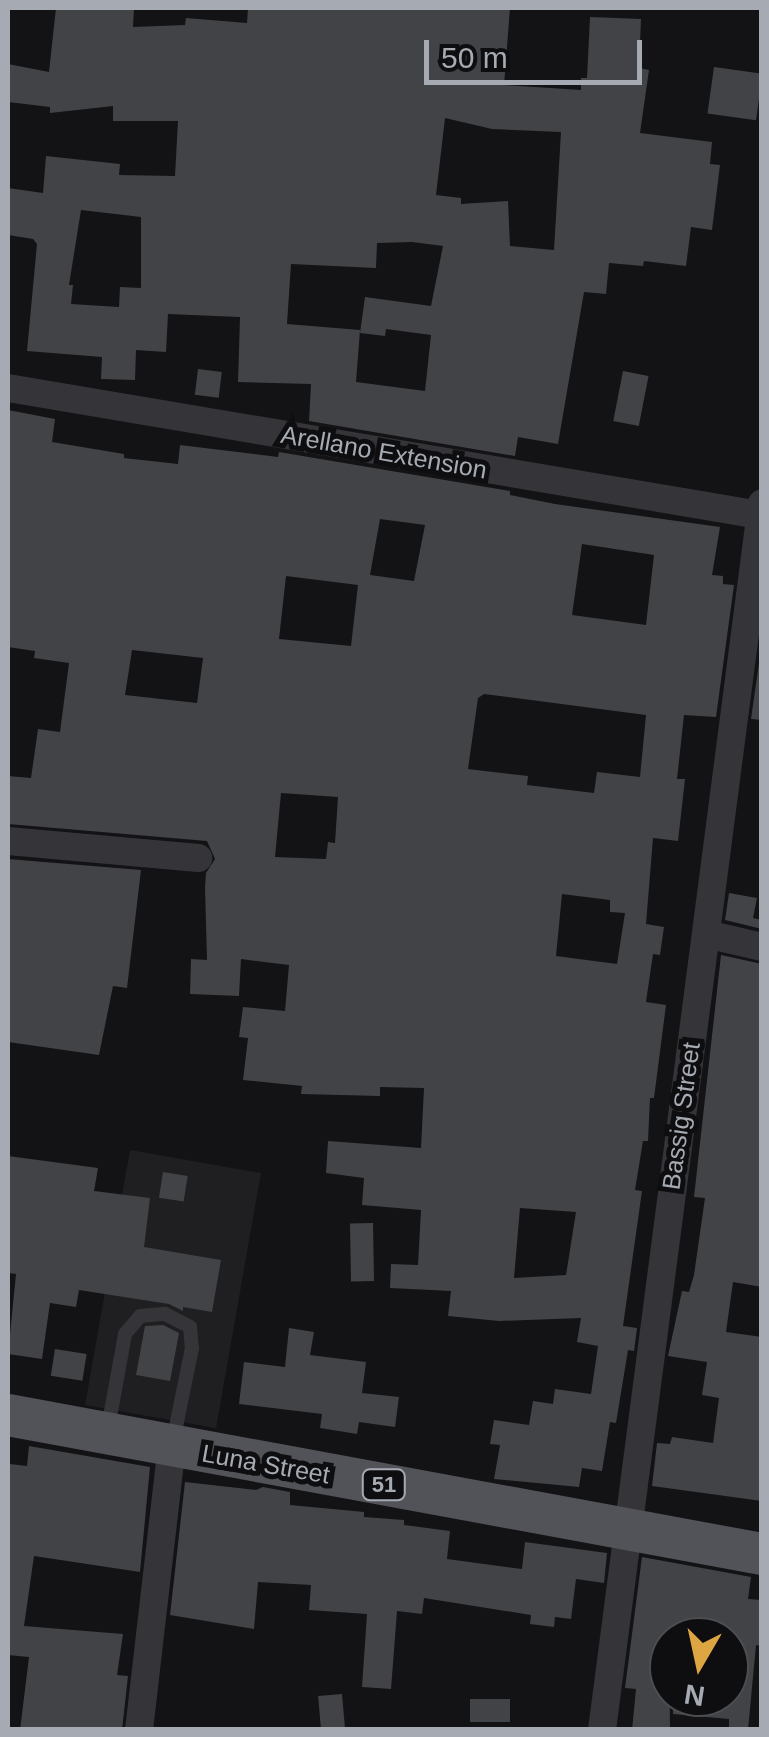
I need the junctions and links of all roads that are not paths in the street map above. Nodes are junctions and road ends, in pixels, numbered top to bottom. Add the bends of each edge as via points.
1 (8, 388) edge
2 (761, 509) edge
3 (752, 631) edge
4 (8, 841) edge
5 (198, 858) dead end
6 (706, 934) junction
7 (762, 948) edge
8 (8, 1415) edge
9 (107, 1434) junction
10 (172, 1446) junction
11 (626, 1530) junction
12 (762, 1554) edge
13 (139, 1730) edge
14 (602, 1730) edge

1 - 2 street, Arellano Extension
2 - 3 street, Bassig Street
3 - 6 street, Bassig Street
4 - 5 street
6 - 7 street
6 - 11 street, Bassig Street
8 - 9 main road, Luna Street / 51
9 - 10 main road, Luna Street / 51
9 - 10 lane via 125,1334 140,1316 166,1314 190,1327 192,1348
10 - 11 main road, Luna Street / 51
10 - 13 street
11 - 12 main road, Luna Street / 51
11 - 14 street, Bassig Street

